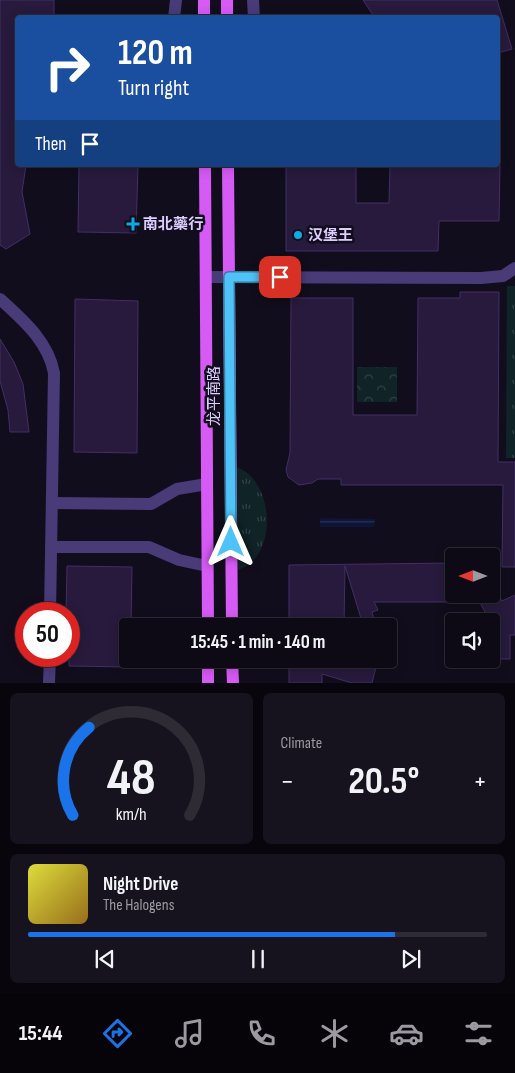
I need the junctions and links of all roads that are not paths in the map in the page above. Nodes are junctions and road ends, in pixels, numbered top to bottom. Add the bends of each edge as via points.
1 (176, 0) edge
2 (204, 0) edge
3 (227, 0) edge
4 (253, 0) edge
5 (174, 15) edge
6 (204, 15) edge
7 (227, 15) edge
8 (254, 15) edge
9 (205, 167) edge
10 (228, 167) edge
11 (515, 268) edge
12 (206, 277) junction
13 (229, 277) junction
14 (0, 299) edge
15 (207, 484) junction
16 (52, 503) junction
17 (51, 547) junction
18 (208, 566) junction
19 (50, 602) edge
20 (208, 618) edge
21 (232, 618) edge
22 (50, 667) edge
23 (208, 668) edge
24 (232, 668) edge
25 (49, 683) edge
26 (208, 683) edge
27 (232, 683) edge

1 - 5 street
2 - 6 main road
3 - 7 main road
4 - 8 street
9 - 12 main road, 龙平南路
10 - 13 main road, 龙平南路
11 - 13 street via 503,276 481,278
12 - 13 street
12 - 15 main road, 龙平南路
13 - 21 main road, 龙平南路
14 - 16 street via 42,342 51,357 54,373
15 - 16 street via 177,489 151,504
15 - 18 main road, 龙平南路
16 - 17 street
17 - 18 street via 149,547 178,560
17 - 19 street
18 - 20 main road, 龙平南路
22 - 25 street
23 - 26 main road
24 - 27 main road

